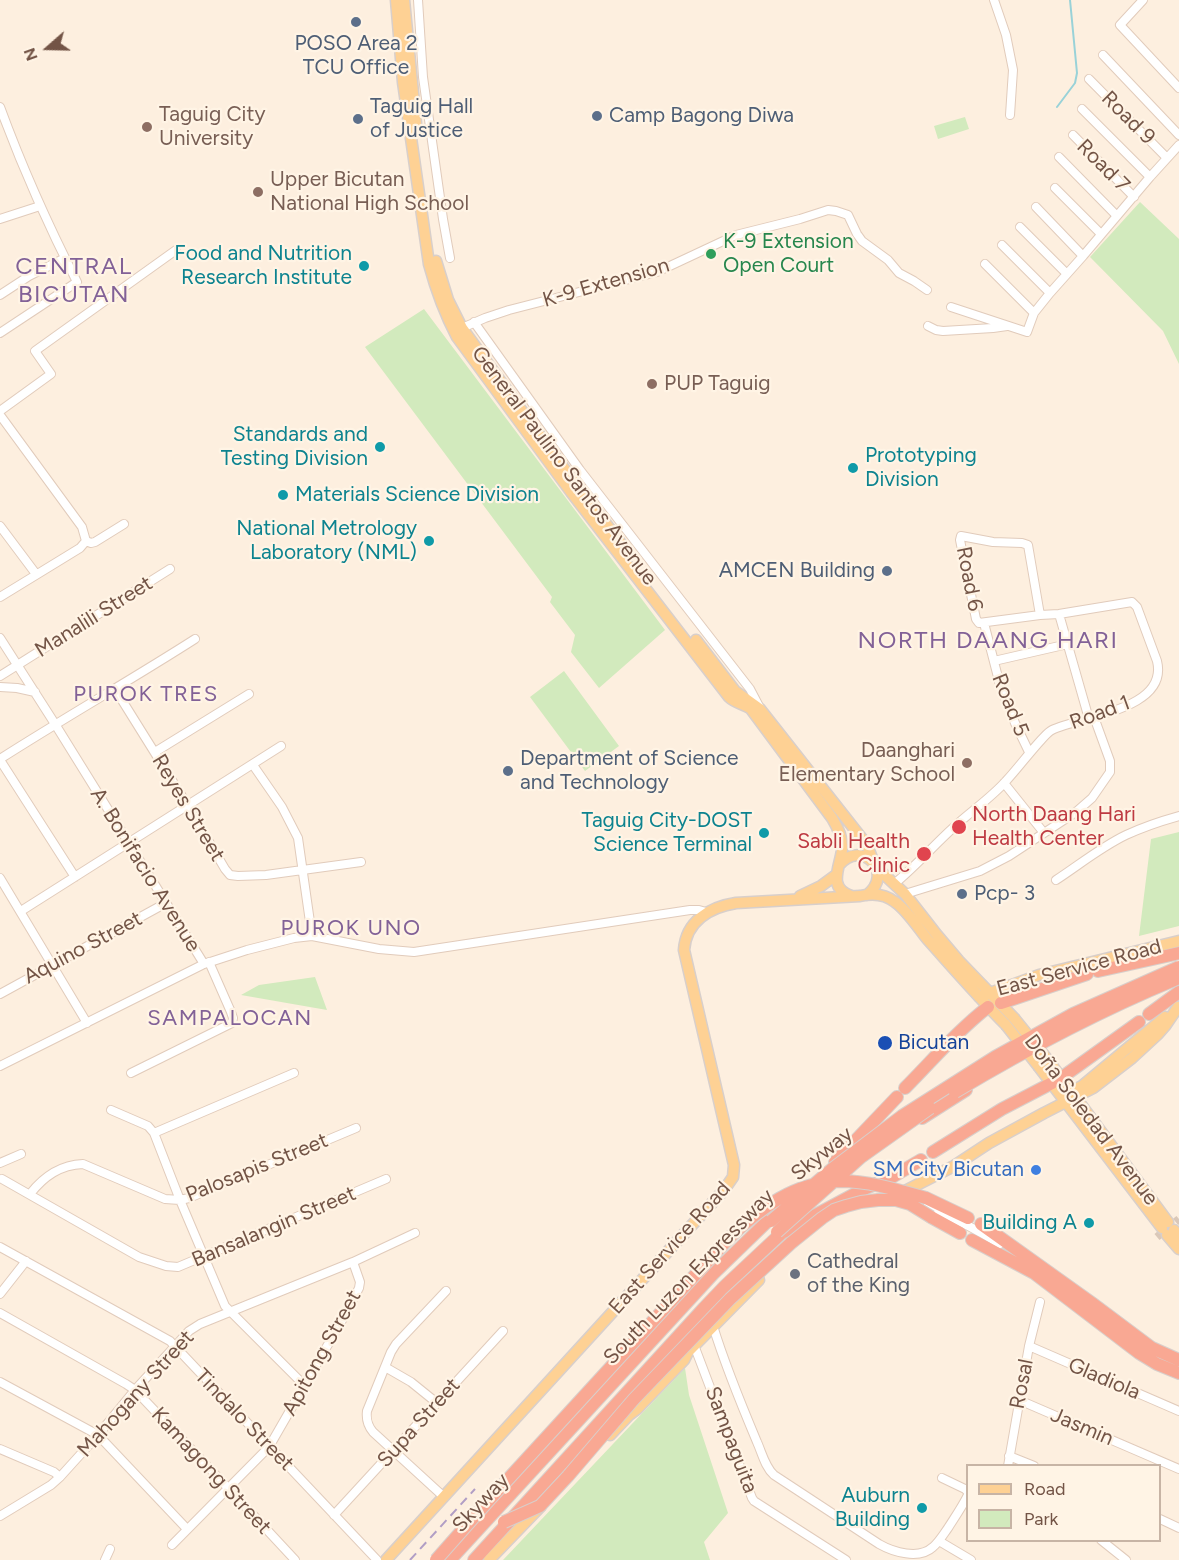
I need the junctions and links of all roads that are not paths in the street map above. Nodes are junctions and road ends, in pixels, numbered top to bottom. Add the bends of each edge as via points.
1 (396, 0) edge
2 (404, 0) edge
3 (418, 0) edge
4 (994, 0) edge
5 (1143, 0) edge
6 (1103, 55) dead end
7 (1089, 79) dead end
8 (1179, 87) edge
9 (0, 107) edge
10 (1082, 109) dead end
11 (1010, 115) dead end
12 (10, 135) junction
13 (1073, 135) dead end
14 (1179, 135) edge
15 (0, 139) edge
16 (1179, 145) edge
17 (1059, 157) dead end
18 (1167, 158) junction
19 (1150, 177) junction
20 (1055, 188) dead end
21 (1134, 197) junction
22 (40, 207) junction
23 (1036, 207) dead end
24 (1117, 216) junction
25 (0, 219) edge
26 (1020, 227) dead end
27 (1101, 234) junction
28 (1002, 245) dead end
29 (176, 250) dead end
30 (1083, 256) junction
31 (65, 258) junction
32 (450, 258) dead end
33 (985, 264) dead end
34 (1067, 274) junction
35 (927, 290) dead end
36 (1050, 293) junction
37 (0, 296) edge
38 (951, 307) dead end
39 (1034, 313) junction
40 (474, 322) junction
41 (1009, 325) junction
42 (928, 326) dead end
43 (462, 328) junction
44 (0, 333) edge
45 (526, 395) junction
46 (516, 403) junction
47 (0, 413) edge
48 (124, 524) dead end
49 (0, 526) edge
50 (86, 541) junction
51 (170, 569) dead end
52 (36, 574) junction
53 (0, 597) edge
54 (1059, 614) junction
55 (1040, 615) junction
56 (981, 623) junction
57 (0, 638) edge
58 (195, 639) dead end
59 (1068, 644) junction
60 (993, 661) junction
61 (17, 664) junction
62 (0, 676) edge
63 (0, 687) edge
64 (116, 689) junction
65 (34, 692) junction
66 (249, 694) dead end
67 (760, 709) junction
68 (1092, 718) junction
69 (55, 724) junction
70 (281, 746) dead end
71 (155, 752) junction
72 (1029, 752) junction
73 (0, 760) edge
74 (253, 765) junction
75 (1004, 783) junction
76 (188, 806) junction
77 (1179, 816) edge
78 (1044, 833) junction
79 (129, 843) junction
80 (361, 862) dead end
81 (874, 865) junction
82 (303, 870) junction
83 (837, 870) junction
84 (75, 877) junction
85 (0, 878) edge
86 (1056, 880) dead end
87 (894, 884) junction
88 (904, 894) junction
89 (867, 895) junction
90 (854, 897) junction
91 (789, 900) junction
92 (166, 903) junction
93 (21, 911) junction
94 (706, 912) junction
95 (312, 936) junction
96 (1179, 941) edge
97 (1179, 953) edge
98 (1179, 962) edge
99 (207, 963) junction
100 (53, 964) junction
101 (1179, 967) edge
102 (1179, 978) edge
103 (1179, 983) edge
104 (990, 992) junction
105 (1179, 992) edge
106 (0, 994) edge
107 (979, 997) junction
108 (1001, 1003) junction
109 (1178, 1006) edge
110 (988, 1007) junction
111 (1010, 1022) junction
112 (87, 1023) junction
113 (0, 1066) edge
114 (130, 1073) dead end
115 (294, 1073) dead end
116 (1056, 1080) junction
117 (1069, 1096) junction
118 (111, 1110) dead end
119 (1044, 1113) junction
120 (356, 1128) dead end
121 (1087, 1128) junction
122 (154, 1133) junction
123 (990, 1143) junction
124 (933, 1152) dead end
125 (21, 1154) dead end
126 (921, 1160) dead end
127 (835, 1162) junction
128 (0, 1163) edge
129 (2, 1179) dead end
130 (386, 1179) dead end
131 (30, 1194) junction
132 (896, 1195) junction
133 (180, 1200) junction
134 (968, 1218) dead end
135 (981, 1224) dead end
136 (1170, 1230) edge
137 (415, 1233) dead end
138 (960, 1233) dead end
139 (780, 1234) junction
140 (972, 1240) dead end
141 (0, 1247) edge
142 (1179, 1249) edge
143 (204, 1256) junction
144 (26, 1261) junction
145 (352, 1262) junction
146 (446, 1291) dead end
147 (0, 1294) edge
148 (1040, 1302) dead end
149 (230, 1312) junction
150 (0, 1313) edge
151 (713, 1326) junction
152 (503, 1331) dead end
153 (1127, 1338) junction
154 (1029, 1346) junction
155 (175, 1347) junction
156 (691, 1348) junction
157 (1179, 1363) edge
158 (385, 1366) junction
159 (1179, 1372) edge
160 (0, 1382) edge
161 (305, 1386) junction
162 (135, 1390) junction
163 (1018, 1400) junction
164 (437, 1403) junction
165 (1179, 1411) edge
166 (98, 1435) junction
167 (269, 1447) junction
168 (0, 1449) edge
169 (394, 1450) junction
170 (1009, 1456) junction
171 (1008, 1464) edge
172 (1029, 1464) edge
173 (1179, 1469) edge
174 (60, 1478) junction
175 (942, 1478) dead end
176 (229, 1489) junction
177 (966, 1491) edge
178 (444, 1497) junction
179 (966, 1498) edge
180 (334, 1515) junction
181 (0, 1516) edge
182 (1161, 1519) edge
183 (504, 1522) junction
184 (1179, 1528) edge
185 (187, 1529) junction
186 (939, 1541) junction
187 (1104, 1542) edge
188 (172, 1545) dead end
189 (110, 1549) dead end
190 (105, 1560) edge
191 (295, 1560) edge
192 (377, 1560) edge
193 (386, 1560) edge
194 (436, 1560) edge
195 (450, 1560) edge
196 (455, 1560) edge
197 (469, 1560) edge
198 (474, 1560) edge
199 (489, 1560) edge
200 (846, 1560) edge
201 (971, 1560) edge
202 (1126, 1560) edge

1 - 83 main road, General Paulino Santos Avenue via 403,82 429,264 448,320 571,492 729,697 751,709 832,818 841,838
2 - 43 main road, General Paulino Santos Avenue via 434,254 448,300
3 - 32 street via 423,77
4 - 11 street via 1013,70
5 - 8 street via 1120,25
6 - 14 street
7 - 18 street, Road 9
9 - 12 street
10 - 19 street
12 - 15 street
12 - 22 street
13 - 21 street, Road 7
16 - 18 street
17 - 24 street
18 - 19 street
19 - 21 street
20 - 27 street
21 - 24 street
22 - 25 street
22 - 31 street
23 - 30 street
24 - 27 street
26 - 34 street
27 - 30 street
28 - 36 street
29 - 47 street via 35,351 51,374
30 - 34 street
31 - 37 street
31 - 44 street via 77,282
33 - 39 street
34 - 36 street
35 - 40 street, K-9 Extension via 899,273 862,241 846,214 830,210 736,235 657,272
36 - 39 street
38 - 41 street
39 - 41 street via 1027,332
40 - 43 street, K-9 Extension
40 - 45 street
41 - 42 street via 943,331
43 - 46 main road, General Paulino Santos Avenue
45 - 46 street
45 - 67 street via 750,689
46 - 67 main road, General Paulino Santos Avenue via 735,691
47 - 50 street via 81,527
48 - 50 street via 98,541
49 - 52 street
50 - 52 street
51 - 61 street, Manalili Street
52 - 53 street
54 - 55 street, Road 1
54 - 59 street
54 - 68 street, Road 1 via 1132,602 1156,661 1157,679 1148,693
55 - 56 street, Road 1
55 - 56 street, Road 6 via 1028,545 961,536 976,619
56 - 60 street, Road 5
57 - 61 street, A. Bonifacio Avenue
58 - 64 street
59 - 60 street
59 - 68 street
60 - 72 street, Road 5 via 1006,703
61 - 62 street
61 - 65 street, A. Bonifacio Avenue
63 - 65 street
64 - 69 street
64 - 71 street, Reyes Street
65 - 69 street, A. Bonifacio Avenue
66 - 71 street
67 - 81 main road, General Paulino Santos Avenue via 867,845
68 - 72 street, Road 1 via 1050,731
68 - 78 street via 1110,761 1110,772 1092,798
69 - 73 street
69 - 79 street, A. Bonifacio Avenue
70 - 74 street
71 - 76 street, Reyes Street
72 - 75 street, Road 1
73 - 84 street
74 - 76 street
74 - 82 street via 295,830
75 - 78 street
75 - 87 street, Road 1
76 - 79 street
76 - 82 street, Reyes Street via 230,875
77 - 86 street via 1128,834
78 - 88 street via 980,871
79 - 84 street
79 - 92 street, A. Bonifacio Avenue
80 - 82 street, Reyes Street
81 - 83 main road via 864,856 856,855 843,860
81 - 87 main road, General Paulino Santos Avenue
81 - 89 main road via 878,878
82 - 95 street
83 - 90 main road via 837,883
83 - 91 main road via 828,882
84 - 93 street
85 - 93 street
87 - 88 main road, General Paulino Santos Avenue
88 - 104 main road, General Paulino Santos Avenue
89 - 90 main road
89 - 107 main road via 896,902
90 - 91 main road
91 - 94 main road via 728,904
92 - 99 street, A. Bonifacio Avenue
92 - 100 street, Aquino Street
93 - 100 street
94 - 95 street, A. Bonifacio Avenue via 690,910 414,952
94 - 178 main road, East Service Road via 688,934 684,950 734,1165 733,1177
95 - 99 street, A. Bonifacio Avenue via 283,940
96 - 104 main road, East Service Road via 1050,972
97 - 108 highway via 1092,972
98 - 127 highway, South Luzon Expressway via 1071,1010 991,1053 900,1112
99 - 112 street
99 - 114 street via 231,1012 232,1023
100 - 106 street, Aquino Street
100 - 112 street
101 - 196 highway, Skyway, bridge via 1073,1014 995,1057 902,1116 832,1169 715,1276
102 - 183 highway, Skyway, bridge via 1077,1023 1000,1065 861,1157 723,1283
103 - 139 highway, South Luzon Expressway via 1080,1027 956,1096 863,1160
104 - 107 main road, East Service Road
104 - 108 main road, General Paulino Santos Avenue
105 - 116 highway
107 - 110 main road
108 - 110 main road
108 - 111 main road, General Paulino Santos Avenue
109 - 117 main road via 1165,1026 1132,1058 1093,1088
110 - 111 main road
110 - 127 highway via 956,1035
111 - 116 main road, Doña Soledad Avenue, bridge
112 - 113 street
115 - 122 street
116 - 117 main road, Doña Soledad Avenue
116 - 124 highway
117 - 119 main road
117 - 121 main road, Doña Soledad Avenue
117 - 123 main road via 1012,1125
117 - 136 main road, Doña Soledad Avenue
118 - 122 street via 148,1126
119 - 121 main road via 1064,1114
119 - 123 main road
120 - 133 street, Palosapis Street
121 - 136 main road, Doña Soledad Avenue
122 - 133 street
123 - 132 main road
125 - 128 street
126 - 139 highway
127 - 195 highway, South Luzon Expressway via 713,1274
129 - 131 street, Bansalangin Street
130 - 143 street, Bansalangin Street
131 - 133 street, Palosapis Street via 49,1175 73,1164 83,1164 165,1199
131 - 143 street, Bansalangin Street via 139,1257 178,1267
132 - 151 main road via 848,1208 820,1224
132 - 153 street via 1047,1275
133 - 143 street
134 - 194 highway, bridge via 926,1198 841,1181 809,1186 771,1203 729,1238
135 - 157 highway via 1152,1348
136 - 142 main road, Doña Soledad Avenue
137 - 145 street, Mahogany Street
138 - 183 highway, bridge via 896,1200 861,1202 834,1210 730,1299 634,1399 540,1506
139 - 198 highway, South Luzon Expressway via 704,1308
140 - 159 highway via 1034,1273 1139,1353
141 - 144 street, Tindalo Street
143 - 149 street
144 - 147 street
144 - 155 street, Tindalo Street
145 - 149 street, Mahogany Street
145 - 161 street, Apitong Street via 359,1288
146 - 158 street via 396,1344
148 - 154 street, Rosal
149 - 155 street, Mahogany Street via 200,1324
149 - 161 street
150 - 162 street, Kamagong Street
151 - 156 main road
151 - 186 street via 770,1472 892,1551 921,1553
152 - 164 street, Supa Street
153 - 157 street
153 - 159 street via 1152,1358
154 - 163 street, Rosal
154 - 165 street, Gladiola
155 - 162 street, Mahogany Street
155 - 167 street, Tindalo Street
156 - 199 main road via 684,1360
156 - 200 street, Sampaguita via 754,1502
158 - 164 street
158 - 169 street via 366,1419 373,1432
160 - 166 street
161 - 167 street, Apitong Street
162 - 166 street, Mahogany Street
162 - 176 street, Kamagong Street
163 - 170 street, Rosal
163 - 173 street, Jasmin
164 - 169 street, Supa Street
166 - 174 street, Mahogany Street
166 - 185 street
167 - 176 street, Apitong Street
167 - 180 street, Tindalo Street
168 - 174 street
169 - 178 street
169 - 180 street, Supa Street
170 - 171 street, Rosal
170 - 172 street
174 - 181 street, Mahogany Street
175 - 177 street
176 - 185 street, Apitong Street
176 - 191 street, Kamagong Street
178 - 193 main road, East Service Road
179 - 186 street
180 - 192 street, Tindalo Street
182 - 184 street
183 - 197 highway, Skyway
185 - 188 street, Apitong Street
186 - 201 street
187 - 202 street
189 - 190 street

